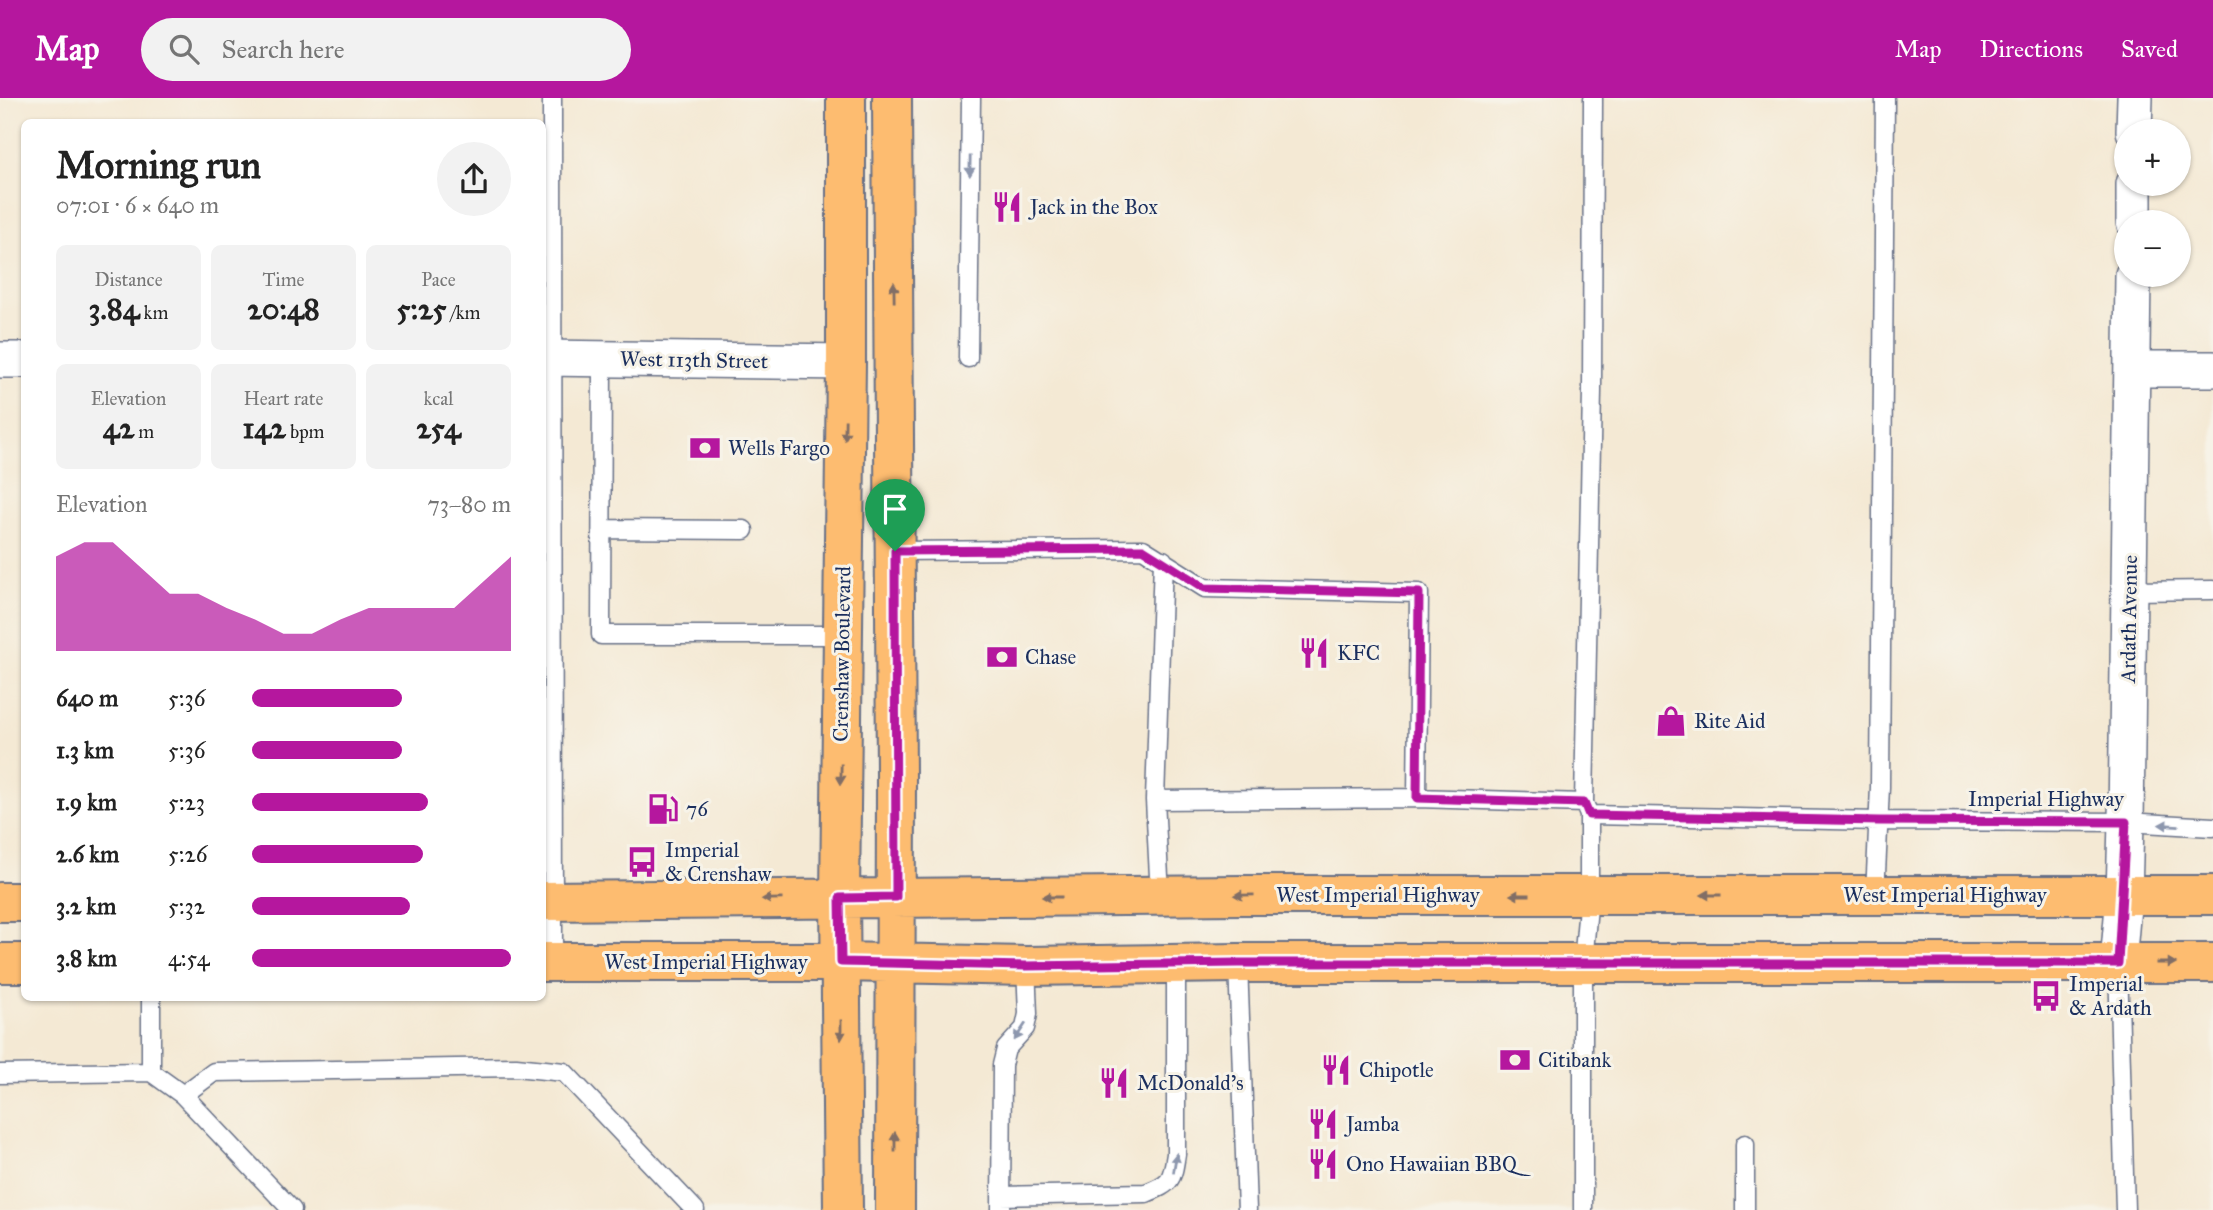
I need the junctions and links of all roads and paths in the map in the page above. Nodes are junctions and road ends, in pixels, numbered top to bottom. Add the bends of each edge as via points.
1 (552, 98) edge
2 (846, 98) edge
3 (852, 98) edge
4 (892, 98) edge
5 (971, 98) edge
6 (1593, 98) edge
7 (1885, 98) edge
8 (2135, 98) edge
9 (2134, 119) edge
10 (2133, 287) edge
11 (548, 358) edge
12 (602, 358) junction
13 (968, 358) dead end
14 (0, 360) edge
15 (21, 360) edge
16 (894, 360) junction
17 (846, 362) junction
18 (2132, 369) junction
19 (2213, 369) edge
20 (602, 529) junction
21 (744, 530) dead end
22 (895, 551) junction
23 (1163, 560) junction
24 (2129, 590) junction
25 (2213, 590) edge
26 (843, 635) junction
27 (548, 701) edge
28 (1417, 798) junction
29 (1155, 800) junction
30 (1587, 809) junction
31 (1879, 821) junction
32 (2126, 822) junction
33 (2213, 827) edge
34 (1589, 894) junction
35 (1875, 894) junction
36 (2123, 894) junction
37 (2213, 894) edge
38 (1160, 896) junction
39 (896, 897) junction
40 (840, 898) junction
41 (548, 901) edge
42 (0, 902) edge
43 (21, 902) edge
44 (548, 962) edge
45 (841, 962) junction
46 (0, 963) edge
47 (21, 963) edge
48 (896, 963) junction
49 (1238, 963) junction
50 (1583, 963) junction
51 (2118, 963) junction
52 (2213, 963) edge
53 (1175, 964) junction
54 (1026, 966) junction
55 (151, 1001) edge
56 (151, 1072) junction
57 (0, 1074) edge
58 (183, 1095) junction
59 (1745, 1144) dead end
60 (1124, 1194) junction
61 (1001, 1203) edge
62 (292, 1210) edge
63 (695, 1210) edge
64 (843, 1210) edge
65 (895, 1210) edge
66 (1104, 1210) edge
67 (1247, 1210) edge
68 (1583, 1210) edge
69 (1745, 1210) edge
70 (2125, 1210) edge

1 - 11 lane
2 - 17 main road, Crenshaw Boulevard
3 - 16 main road via 866,146 864,335
16 -> 4 main road
5 -> 13 lane
6 - 30 lane
7 - 31 lane
8 - 9 street
10 - 18 street, Ardath Avenue
11 - 12 street, West 113th Street
11 - 27 lane
12 - 17 street, West 113th Street
12 - 20 lane
14 - 15 street
16 - 22 main road
17 -> 26 main road, Crenshaw Boulevard
18 - 19 street
18 - 24 street, Ardath Avenue
20 - 21 lane
20 - 26 lane via 601,635
22 - 23 lane via 1143,549
22 - 39 main road
23 - 28 lane via 1205,588 1419,593
23 - 29 lane
24 - 25 lane
24 - 32 street, Ardath Avenue
26 -> 40 main road, Crenshaw Boulevard
27 - 41 lane
28 - 29 lane, Imperial Highway
28 - 30 lane, Imperial Highway
29 - 38 lane
30 - 31 lane, Imperial Highway
30 - 34 lane
31 - 32 lane, Imperial Highway
31 - 35 lane
33 -> 32 lane, Imperial Highway
32 - 36 street, Ardath Avenue
35 -> 34 main road, West Imperial Highway
34 -> 38 main road, West Imperial Highway
34 - 50 lane
35 - 36 main road, West Imperial Highway
36 - 37 main road, West Imperial Highway
36 - 51 street, Ardath Avenue
38 -> 39 main road, West Imperial Highway
39 - 40 main road, West Imperial Highway
39 - 48 main road
40 -> 41 main road, West Imperial Highway
40 - 45 main road, Crenshaw Boulevard
41 - 44 lane
42 - 43 main road
44 - 45 main road, West Imperial Highway
45 - 48 main road, West Imperial Highway
45 -> 64 main road, Crenshaw Boulevard
46 - 47 main road
48 - 54 main road, West Imperial Highway
65 -> 48 main road
49 - 50 main road, West Imperial Highway
49 - 53 main road, West Imperial Highway
49 - 67 lane
50 - 51 main road, West Imperial Highway
50 - 68 lane
51 -> 52 main road, West Imperial Highway
51 - 70 lane
53 - 54 main road, West Imperial Highway
60 -> 53 lane via 1146,1193 1172,1178 1177,1154
54 -> 61 lane via 1025,1028 1006,1049 1002,1065
55 - 56 lane
56 - 57 lane
56 - 58 lane
58 - 62 lane
58 - 63 lane via 214,1072 516,1067 564,1072
59 - 69 lane
60 - 61 lane
60 - 66 lane

